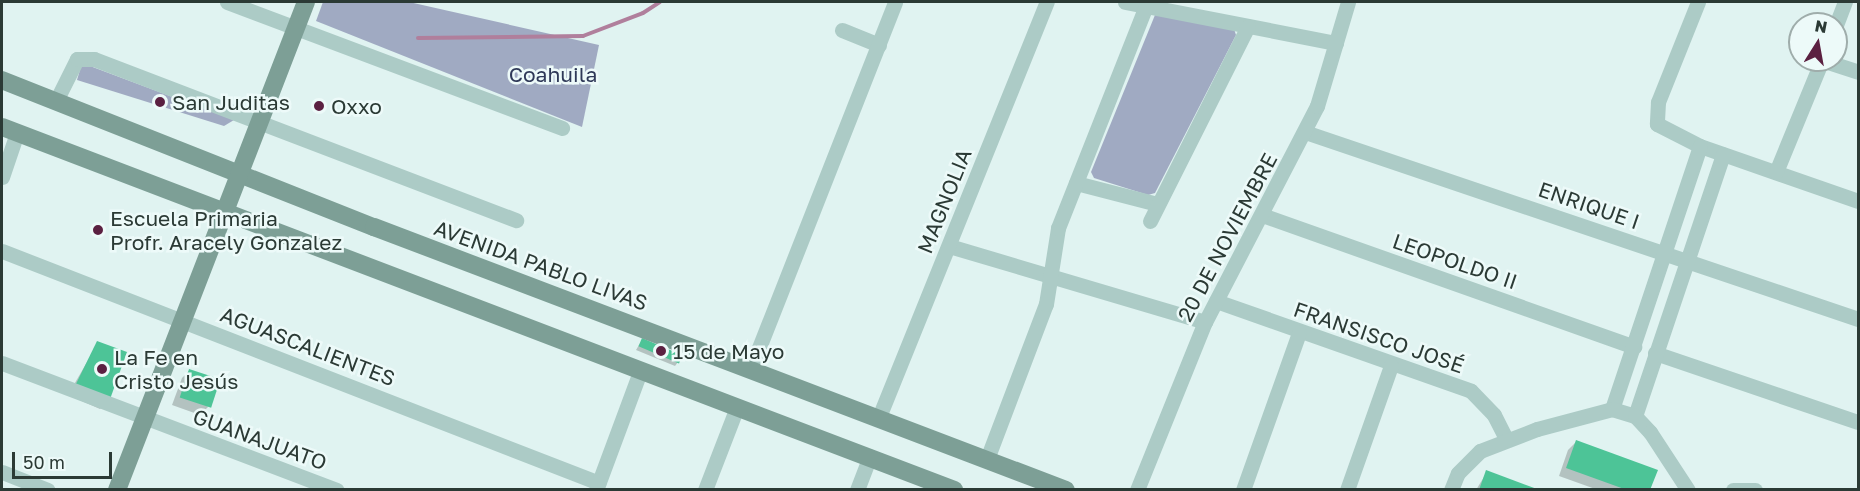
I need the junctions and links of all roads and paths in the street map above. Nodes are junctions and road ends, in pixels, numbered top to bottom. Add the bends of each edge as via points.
1 (227, 2) edge
2 (306, 2) edge
3 (895, 2) edge
4 (1047, 2) edge
5 (1125, 2) edge
6 (1348, 2) edge
7 (1698, 2) edge
8 (1146, 6) junction
9 (1248, 26) junction
10 (295, 28) junction
11 (842, 30) dead end
12 (1336, 43) junction
13 (879, 45) junction
14 (1817, 72) edge
15 (2, 80) edge
16 (56, 101) junction
17 (258, 123) junction
18 (562, 128) dead end
19 (9, 130) edge
20 (1305, 132) junction
21 (1700, 146) junction
22 (1723, 154) junction
23 (1776, 172) junction
24 (238, 174) junction
25 (2, 177) edge
26 (1076, 183) junction
27 (1858, 201) edge
28 (1157, 204) junction
29 (223, 213) junction
30 (1262, 215) junction
31 (516, 220) dead end
32 (1150, 221) dead end
33 (949, 246) junction
34 (2, 251) edge
35 (1665, 253) junction
36 (1687, 260) junction
37 (1050, 276) junction
38 (1216, 301) junction
39 (1858, 319) edge
40 (184, 321) junction
41 (1205, 322) junction
42 (1299, 333) junction
43 (1634, 347) junction
44 (1655, 353) junction
45 (2, 363) edge
46 (1391, 366) junction
47 (751, 368) junction
48 (640, 372) junction
49 (736, 407) junction
50 (1612, 409) junction
51 (879, 417) junction
52 (1635, 417) junction
53 (144, 419) junction
54 (1858, 422) edge
55 (1506, 439) junction
56 (870, 456) junction
57 (987, 459) junction
58 (2, 472) edge
59 (598, 486) edge
60 (48, 489) edge
61 (117, 489) edge
62 (337, 489) edge
63 (705, 489) edge
64 (857, 489) edge
65 (954, 489) edge
66 (1066, 489) edge
67 (1137, 489) edge
68 (1243, 489) edge
69 (1347, 489) edge
70 (1451, 489) edge
71 (1688, 489) edge
72 (1732, 489) edge
73 (1755, 489) edge

1 - 10 street
2 - 10 main road
3 - 13 street
4 - 33 street, MAGNOLIA
5 - 8 street
6 - 12 street, 20 DE NOVIEMBRE
7 - 21 street via 1655,111 1657,124
8 - 9 street
8 - 26 street
9 - 12 street
9 - 28 street
10 - 17 main road
10 - 18 street
11 - 13 street
12 - 20 street, 20 DE NOVIEMBRE
13 - 47 street
14 - 23 street
15 - 16 main road, AVENIDA PABLO LIVAS
16 - 17 street via 73,64 84,57
16 - 24 main road, AVENIDA PABLO LIVAS
17 - 24 main road
17 - 31 street
19 - 25 street
19 - 29 main road
20 - 30 street, 20 DE NOVIEMBRE
20 - 35 street, ENRIQUE I
21 - 22 street
21 - 35 street
22 - 23 street
22 - 36 street
23 - 27 street
24 - 29 main road
24 - 47 main road, AVENIDA PABLO LIVAS
26 - 28 street
26 - 37 street via 1058,228
28 - 32 street
29 - 40 main road
29 - 48 main road
30 - 38 street, 20 DE NOVIEMBRE
30 - 43 street, LEOPOLDO II
33 - 37 street
33 - 51 street, MAGNOLIA
34 - 40 street, AGUASCALIENTES
35 - 36 street, ENRIQUE I
35 - 43 street
36 - 39 street, ENRIQUE I
36 - 44 street
37 - 41 street
37 - 57 street via 1046,304
38 - 41 street, 20 DE NOVIEMBRE
38 - 42 street, FRANSISCO JOSÉ
40 - 53 main road
40 - 59 street, AGUASCALIENTES
41 - 67 street, 20 DE NOVIEMBRE
42 - 46 street, FRANSISCO JOSÉ
42 - 68 street
43 - 50 street
44 - 52 street
44 - 54 street
45 - 53 street, GUANAJUATO
46 - 55 street, FRANSISCO JOSÉ via 1471,391 1494,415
46 - 69 street
47 - 51 main road, AVENIDA PABLO LIVAS
48 - 49 main road
48 - 59 street
49 - 56 main road
49 - 63 street
50 - 52 street
50 - 55 street
51 - 57 main road, AVENIDA PABLO LIVAS
52 - 71 street via 1650,432
53 - 61 main road
53 - 62 street, GUANAJUATO
55 - 70 street via 1467,460
56 - 64 street
56 - 65 main road
57 - 66 main road, AVENIDA PABLO LIVAS
58 - 60 street
72 - 73 street

